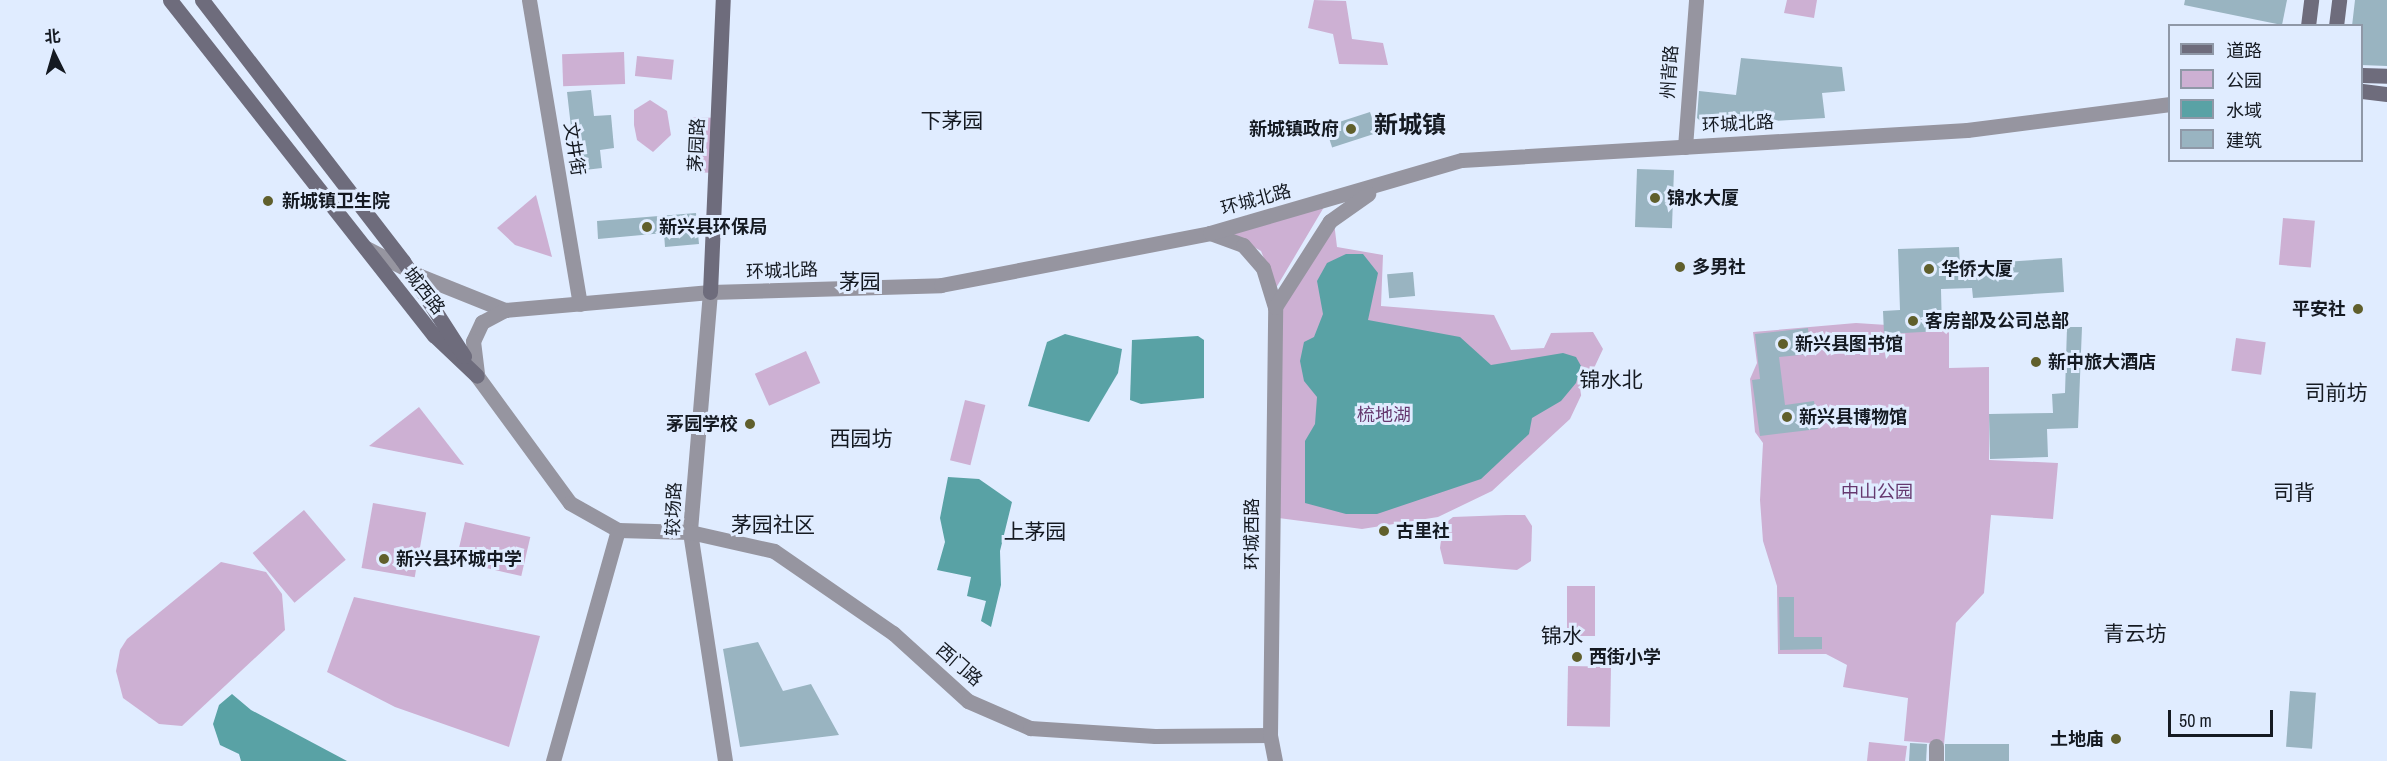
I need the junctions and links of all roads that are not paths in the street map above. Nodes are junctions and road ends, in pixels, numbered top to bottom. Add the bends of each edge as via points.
1 (170, 0) edge
2 (202, 0) edge
3 (529, 0) edge
4 (723, 0) edge
5 (1696, 0) edge
6 (2311, 0) edge
7 (2339, 0) edge
8 (2308, 24) edge
9 (2336, 24) edge
10 (2363, 75) edge
11 (2387, 76) edge
12 (2363, 92) edge
13 (2387, 94) edge
14 (2168, 104) edge
15 (1685, 147) junction
16 (1380, 186) junction
17 (1210, 233) junction
18 (364, 247) junction
19 (710, 292) junction
20 (580, 304) junction
21 (1275, 307) junction
22 (505, 310) junction
23 (477, 376) junction
24 (618, 530) junction
25 (690, 532) junction
26 (1270, 735) junction
27 (553, 761) edge
28 (724, 761) edge
29 (1275, 761) edge

1 - 18 main road, 城西路
2 - 23 main road via 403,261
3 - 20 street, 文井街
4 - 19 main road, 茅园路
5 - 15 street, 州背路
6 - 8 main road
7 - 9 main road
10 - 11 main road
12 - 13 main road
14 - 15 street, 环城北路 via 1967,130
15 - 16 street, 环城北路 via 1462,160
16 - 17 street, 环城北路
16 - 21 street via 1330,221
17 - 19 street, 环城北路 via 941,285
17 - 21 street, 环城西路 via 1243,245 1263,268
18 - 22 street, 环城北路 via 420,276
18 - 23 main road, 城西路 via 434,336
19 - 20 street, 环城北路
19 - 25 street, 较场路
20 - 22 street, 环城北路
21 - 26 street, 环城西路
22 - 23 street via 482,322 473,341
23 - 24 street, 城西路 via 570,503
24 - 25 street, 城西路
24 - 27 street
25 - 26 street, 西门路 via 774,551 893,633 968,701 1030,728 1155,736
25 - 28 street, 较场路
26 - 29 street, 环城西路

